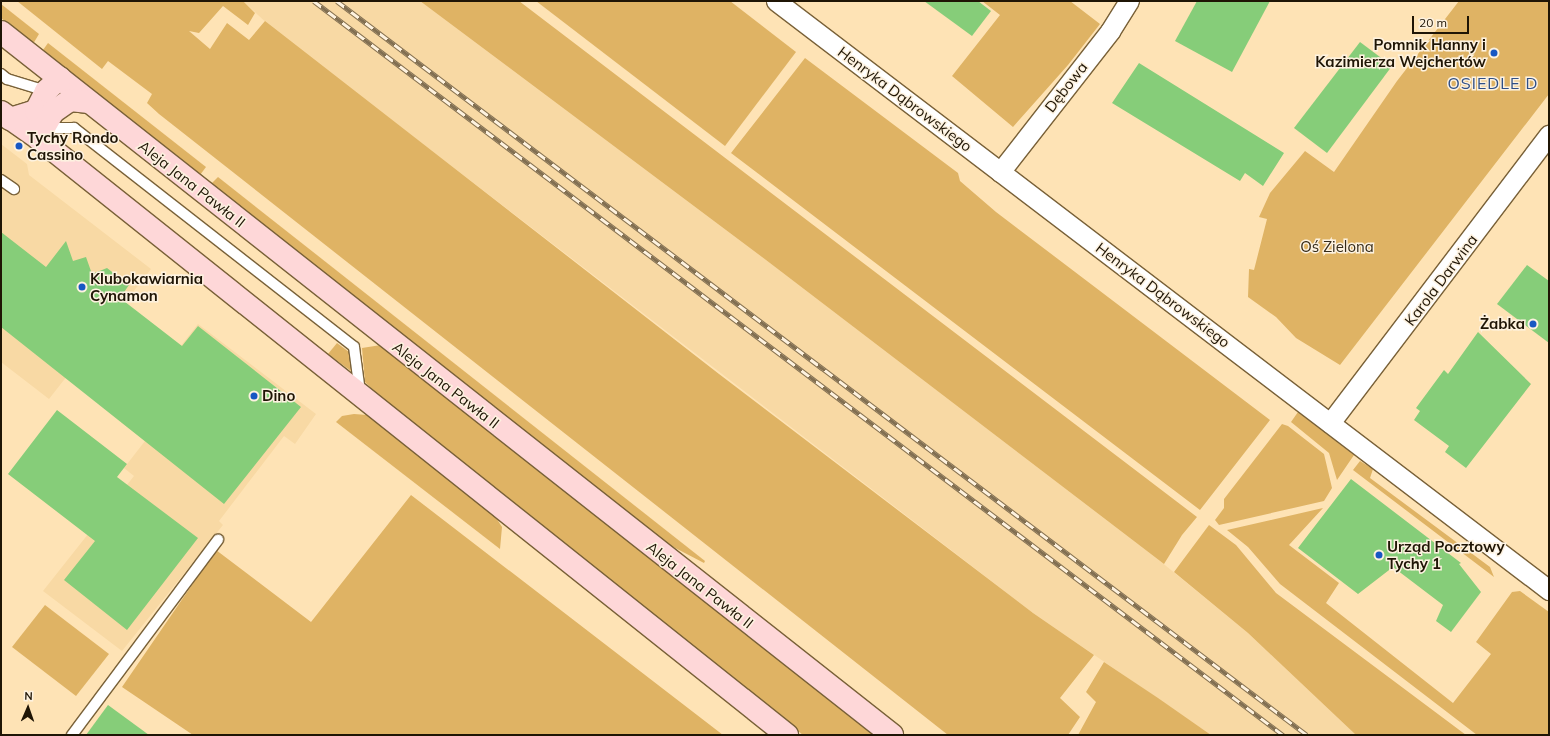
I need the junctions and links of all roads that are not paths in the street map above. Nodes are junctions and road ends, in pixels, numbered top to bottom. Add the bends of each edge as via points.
1 (776, 1) edge
2 (1129, 1) edge
3 (1, 32) edge
4 (1, 74) edge
5 (53, 85) junction
6 (89, 102) junction
7 (4, 117) edge
8 (42, 133) junction
9 (1549, 135) edge
10 (1000, 172) junction
11 (1, 180) edge
12 (14, 189) dead end
13 (360, 393) junction
14 (1330, 423) junction
15 (218, 540) dead end
16 (1549, 590) edge
17 (72, 735) edge
18 (787, 735) edge
19 (892, 735) edge

1 - 10 street, Henryka Dąbrowskiego
2 - 10 street, Dębowa via 1110,31
3 - 5 street, Aleja Jana Pawła II
4 - 5 lane via 7,79
5 - 6 street, Aleja Jana Pawła II
5 - 7 street via 36,111
6 - 8 street via 70,100 53,112
6 - 19 street, Aleja Jana Pawła II
7 - 8 street
8 - 13 street
8 - 13 lane via 74,128 354,347
9 - 14 street, Karola Darwina
10 - 14 street, Henryka Dąbrowskiego
11 - 12 lane
13 - 18 street
14 - 16 street, Henryka Dąbrowskiego
15 - 17 lane

